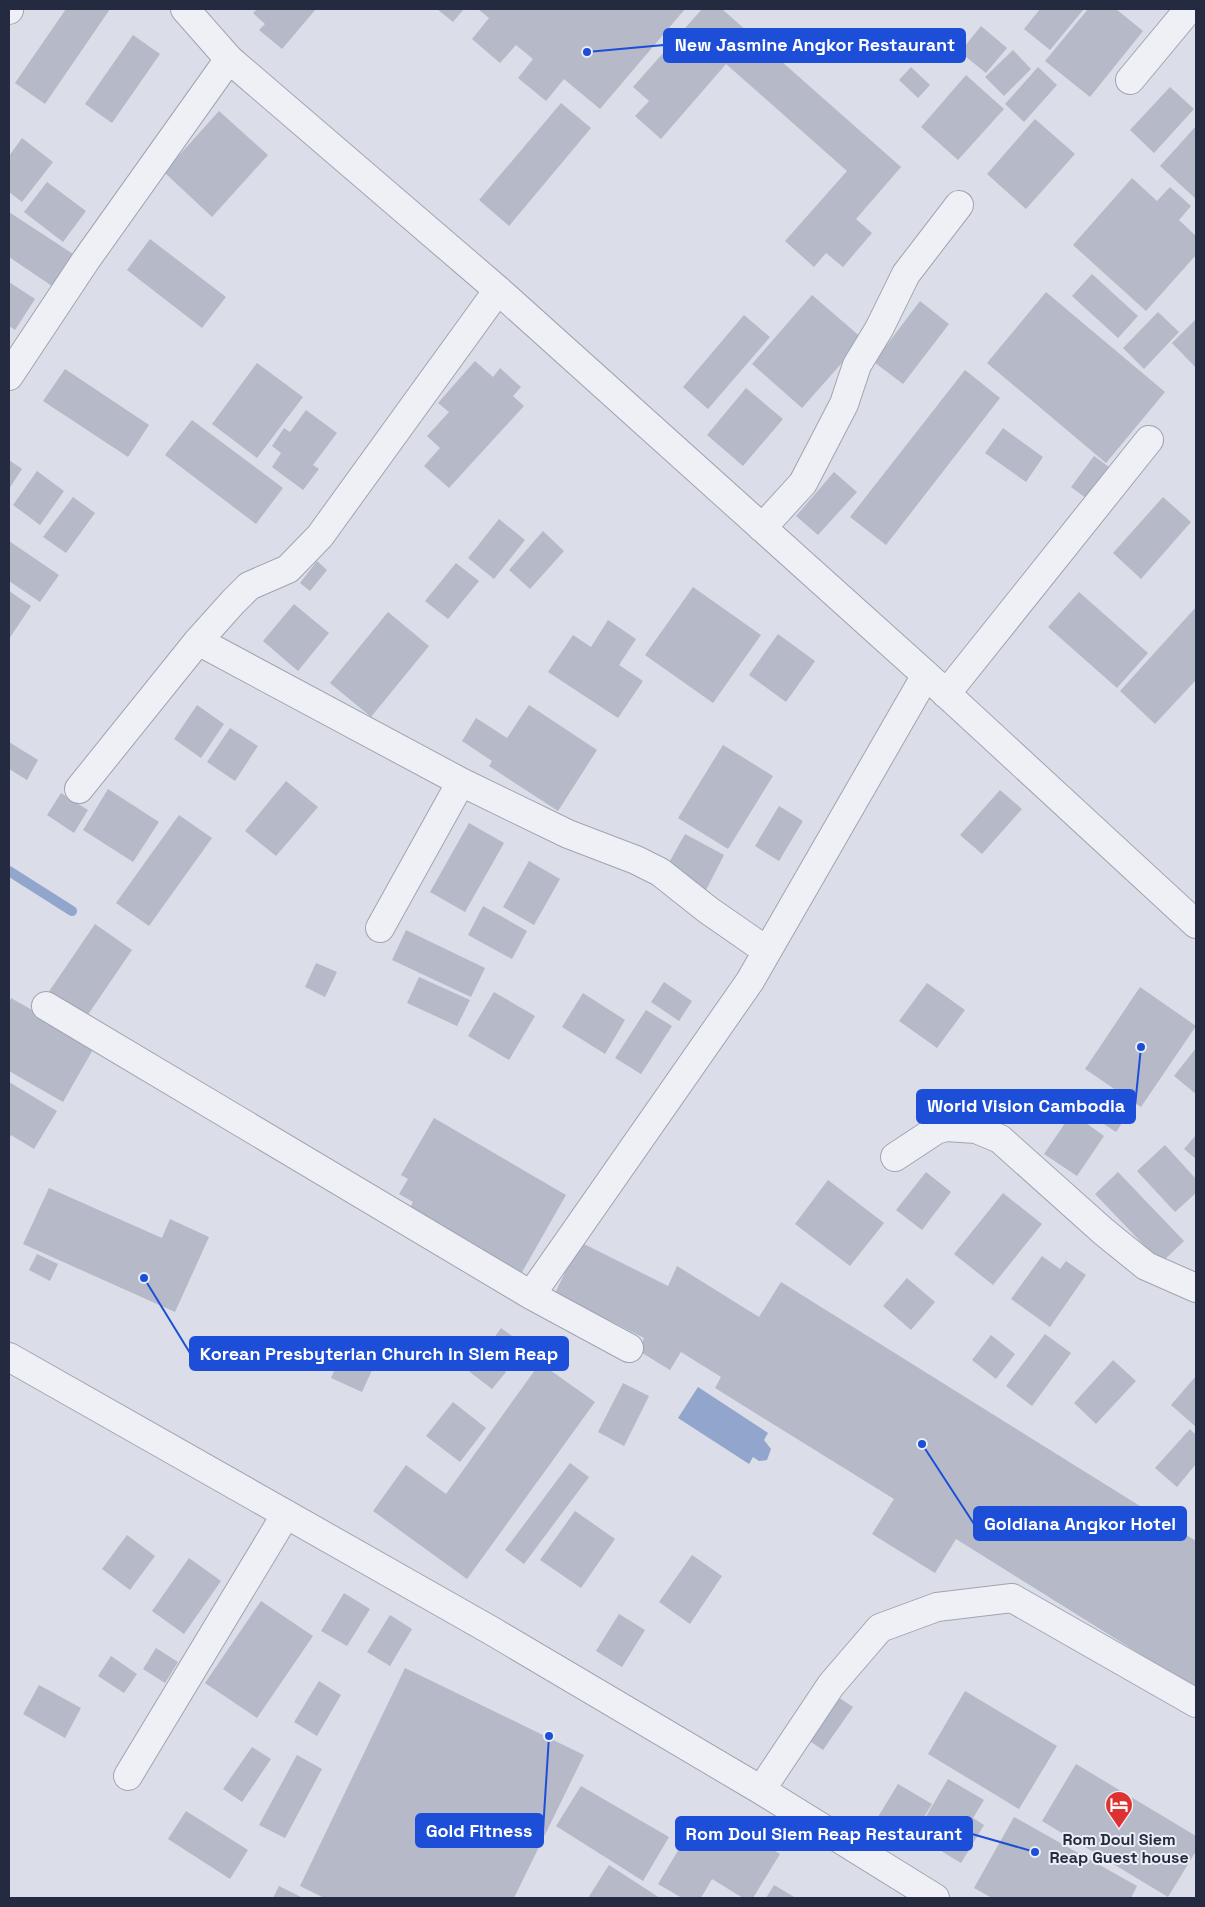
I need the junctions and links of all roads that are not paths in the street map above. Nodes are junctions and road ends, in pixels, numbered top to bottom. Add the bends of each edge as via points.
1 (185, 9) edge
2 (1189, 9) edge
3 (229, 59) junction
4 (1130, 80) dead end
5 (959, 205) dead end
6 (498, 290) junction
7 (9, 376) edge
8 (1150, 440) dead end
9 (762, 528) junction
10 (198, 641) junction
11 (926, 675) junction
12 (946, 694) junction
13 (461, 782) junction
14 (79, 789) dead end
15 (1196, 924) edge
16 (380, 928) dead end
17 (767, 951) junction
18 (46, 1006) dead end
19 (895, 1156) dead end
20 (1196, 1288) edge
21 (531, 1295) junction
22 (628, 1348) dead end
23 (9, 1357) edge
24 (286, 1514) junction
25 (1196, 1703) edge
26 (128, 1776) dead end
27 (760, 1790) junction
28 (935, 1898) edge

1 - 3 street
2 - 4 street
3 - 6 street
3 - 7 street via 86,260
5 - 9 street via 906,274 857,365 844,404 803,483
6 - 9 street
6 - 10 street via 320,536 288,569 249,586
8 - 12 street
9 - 11 street
10 - 13 street
10 - 14 street
11 - 12 street
11 - 17 street
12 - 15 street
13 - 16 street
13 - 17 street via 568,834 660,872
17 - 21 street
18 - 21 street
19 - 20 street via 946,1127 976,1129 1000,1139 1146,1266
21 - 22 street
23 - 24 street
24 - 26 street
24 - 27 street via 492,1631
25 - 27 street via 1012,1598 937,1607 880,1628 831,1685
27 - 28 street

